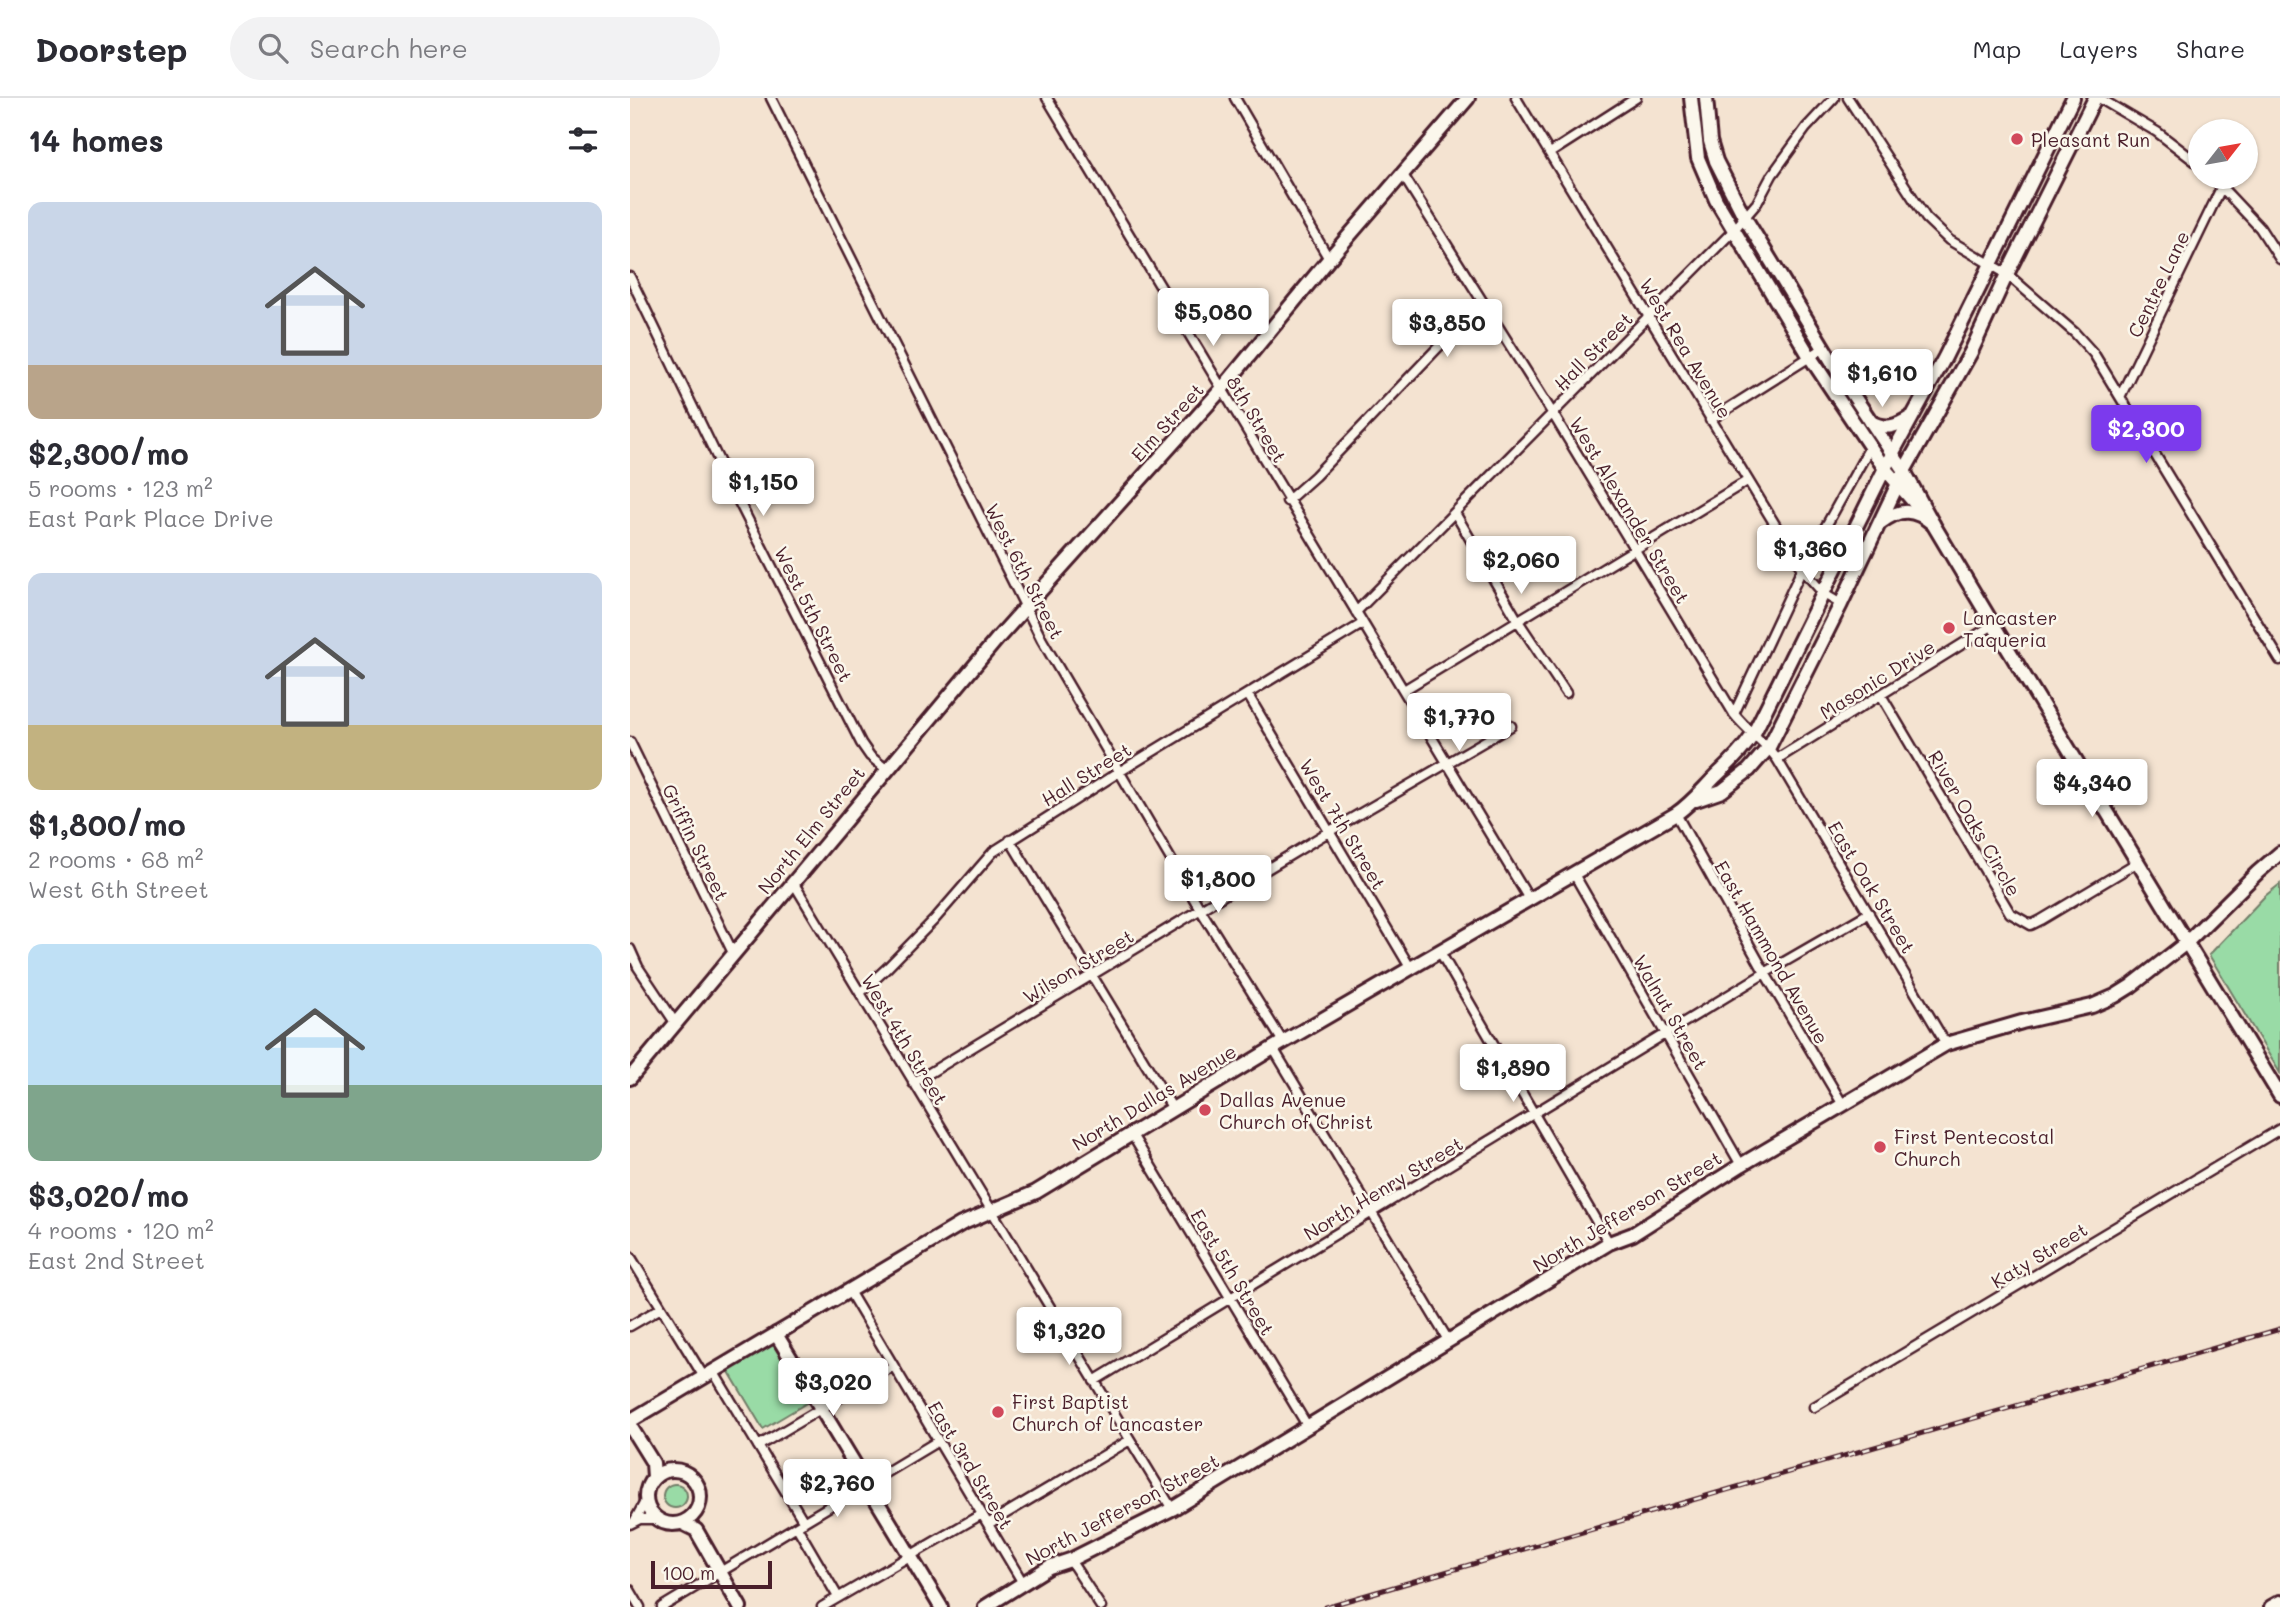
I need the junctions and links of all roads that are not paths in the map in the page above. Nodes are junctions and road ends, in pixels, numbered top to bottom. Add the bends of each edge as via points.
1 (771, 98) edge
2 (1046, 98) edge
3 (1235, 98) edge
4 (1468, 98) edge
5 (1516, 98) edge
6 (1636, 98) edge
7 (1691, 98) edge
8 (1706, 98) edge
9 (1834, 98) edge
10 (1848, 98) edge
11 (2073, 98) edge
12 (2097, 98) edge
13 (1550, 153) junction
14 (2188, 156) edge
15 (2035, 174) junction
16 (1404, 175) junction
17 (2053, 182) junction
18 (2221, 189) edge
19 (2225, 189) edge
20 (1745, 218) junction
21 (1733, 231) junction
22 (1329, 259) junction
23 (2280, 259) edge
24 (1991, 264) junction
25 (2007, 274) junction
26 (630, 277) edge
27 (1649, 318) junction
28 (1449, 336) dead end
29 (1952, 343) junction
30 (1824, 348) junction
31 (1971, 352) junction
32 (1810, 357) junction
33 (1221, 390) junction
34 (2121, 395) junction
35 (1553, 414) junction
36 (1911, 417) junction
37 (1710, 420) junction
38 (1871, 422) junction
39 (1870, 447) junction
40 (1892, 454) junction
41 (1885, 469) junction
42 (1904, 471) junction
43 (1747, 481) junction
44 (1898, 486) junction
45 (1287, 501) junction
46 (1455, 513) junction
47 (1880, 523) junction
48 (1933, 524) junction
49 (1636, 550) junction
50 (1802, 569) junction
51 (1824, 594) junction
52 (1841, 604) junction
53 (1025, 608) junction
54 (1356, 612) junction
55 (1518, 621) junction
56 (1362, 624) junction
57 (1993, 625) junction
58 (2280, 660) edge
59 (1404, 690) junction
60 (1566, 693) dead end
61 (1248, 695) junction
62 (1881, 695) junction
63 (1734, 714) junction
64 (1511, 726) dead end
65 (1754, 735) junction
66 (630, 742) edge
67 (1769, 747) junction
68 (1777, 759) junction
69 (1448, 763) junction
70 (886, 769) junction
71 (1119, 772) junction
72 (1695, 801) junction
73 (1676, 814) junction
74 (1329, 831) junction
75 (1010, 840) junction
76 (2280, 853) edge
77 (2138, 862) junction
78 (1574, 874) junction
79 (793, 882) junction
80 (1529, 899) junction
81 (1200, 909) junction
82 (1869, 913) junction
83 (2186, 943) junction
84 (630, 949) edge
85 (1440, 952) junction
86 (734, 955) junction
87 (1411, 969) junction
88 (1765, 974) junction
89 (1093, 975) junction
90 (860, 993) junction
91 (676, 1024) junction
92 (1666, 1034) junction
93 (1946, 1044) junction
94 (1278, 1045) junction
95 (630, 1078) edge
96 (914, 1083) junction
97 (2280, 1096) edge
98 (1843, 1105) junction
99 (1173, 1109) junction
100 (1536, 1114) junction
101 (2280, 1129) edge
102 (1131, 1133) junction
103 (1741, 1165) junction
104 (990, 1211) junction
105 (1372, 1214) junction
106 (1609, 1243) junction
107 (630, 1256) edge
108 (849, 1291) junction
109 (1230, 1297) junction
110 (662, 1308) junction
111 (630, 1326) edge
112 (776, 1334) junction
113 (1448, 1340) junction
114 (893, 1366) junction
115 (708, 1374) junction
116 (1094, 1381) junction
117 (1814, 1407) dead end
118 (821, 1409) junction
119 (630, 1423) edge
120 (1308, 1427) junction
121 (1129, 1440) junction
122 (938, 1441) junction
123 (758, 1446) junction
124 (651, 1458) junction
125 (667, 1470) junction
126 (654, 1477) junction
127 (867, 1484) junction
128 (646, 1500) junction
129 (1171, 1509) junction
130 (982, 1514) junction
131 (694, 1515) junction
132 (657, 1519) junction
133 (631, 1523) edge
134 (682, 1523) junction
135 (800, 1524) junction
136 (988, 1524) junction
137 (698, 1534) junction
138 (910, 1556) junction
139 (1070, 1560) junction
140 (720, 1572) junction
141 (1023, 1583) junction
142 (630, 1590) edge
143 (838, 1597) junction
144 (2280, 1602) edge
145 (640, 1607) edge
146 (662, 1607) edge
147 (740, 1607) edge
148 (822, 1607) edge
149 (941, 1607) edge
150 (985, 1607) edge
151 (1101, 1607) edge
152 (2271, 1607) edge

1 - 53 street, West 6th Street
2 - 33 street, 8th Street
3 - 22 street
4 - 16 main road, Elm Street
5 - 13 street, West Rea Avenue
6 - 13 street
7 - 21 main road via 1699,158
8 - 20 main road via 1716,161
9 - 20 street, Hall Street via 1783,158
10 - 24 street via 1926,218 1949,240
11 - 15 main road, North Dallas Avenue
12 - 14 street
12 - 17 main road, North Dallas Avenue
13 - 27 street, West Rea Avenue
15 - 17 main road
15 - 24 main road, North Dallas Avenue
16 - 22 main road, Elm Street
16 - 35 street, West Alexander Street
17 - 25 main road, North Dallas Avenue
18 - 34 street, Centre Lane
19 - 23 street
20 - 21 street, Hall Street
20 - 30 main road
21 - 27 street, Hall Street
21 - 32 main road
22 - 33 main road, Elm Street
24 - 25 street
24 - 29 main road, North Dallas Avenue
25 - 31 main road, North Dallas Avenue
25 - 34 street via 2085,343
26 - 70 street, West 5th Street via 861,743
27 - 35 street, Hall Street
27 - 37 street, West Rea Avenue
28 - 45 street
29 - 31 main road
29 - 36 main road, North Dallas Avenue
30 - 32 street
30 - 38 main road
31 - 42 main road, North Dallas Avenue
32 - 37 street
32 - 39 main road
33 - 45 street, 8th Street
33 - 53 main road, Elm Street
34 - 58 street
35 - 46 street, Hall Street
35 - 49 street, West Alexander Street
36 - 38 main road via 1888,428
36 - 40 main road, North Dallas Avenue
37 - 43 street, West Rea Avenue
38 - 40 main road
39 - 41 main road
39 - 50 street
40 - 41 main road, North Dallas Avenue
40 - 42 main road
41 - 44 main road
41 - 51 main road, North Dallas Avenue
42 - 44 main road, North Dallas Avenue
42 - 48 main road
43 - 49 street
43 - 50 street, West Rea Avenue
44 - 47 main road, North Dallas Avenue
44 - 48 main road
45 - 54 street, 8th Street
46 - 54 street, Hall Street
46 - 55 street
47 - 48 main road via 1910,510
47 - 52 main road, North Dallas Avenue
48 - 57 main road
49 - 55 street
49 - 63 street, West Alexander Street
50 - 51 street, West Rea Avenue
50 - 63 street
51 - 52 street, West Rea Avenue
51 - 65 main road, North Dallas Avenue
52 - 67 main road, North Dallas Avenue
53 - 70 main road, North Elm Street
53 - 71 street, West 6th Street
54 - 56 street, 8th Street
55 - 59 street
55 - 60 street
56 - 59 street
56 - 61 street, Hall Street
57 - 62 street, Masonic Drive
57 - 77 main road
59 - 69 street
61 - 71 street, Hall Street
61 - 74 street, West 7th Street
62 - 68 street, Masonic Drive
62 - 77 street, River Oaks Circle via 2010,913 2021,921 2031,925 2041,920
63 - 65 street, West Alexander Street
64 - 69 street, Wilson Street
65 - 67 street, West Alexander Street
65 - 72 main road, North Dallas Avenue
66 - 86 street, Griffin Street
67 - 68 street, East Oak Street
67 - 72 main road, North Dallas Avenue via 1722,791
68 - 82 street, East Oak Street
69 - 74 street, Wilson Street
69 - 80 street
70 - 79 main road, North Elm Street
71 - 75 street, Hall Street
71 - 81 street, West 6th Street
72 - 73 main road, North Dallas Avenue
73 - 78 main road, North Dallas Avenue
73 - 88 street, East Hammond Avenue
74 - 81 street, Wilson Street
74 - 87 street, West 7th Street
75 - 89 street
75 - 90 street, Hall Street via 993,852 934,920
76 - 83 main road, North Jefferson Street
77 - 83 main road
78 - 80 main road, North Dallas Avenue
78 - 92 street, Walnut Street
79 - 86 main road, North Elm Street
79 - 90 street, West 4th Street
80 - 85 main road, North Dallas Avenue
81 - 89 street, Wilson Street
81 - 94 street, West 6th Street
82 - 88 street, North Henry Street
82 - 93 street, East Oak Street
83 - 93 main road, North Jefferson Street via 2131,986 2092,1006
83 - 97 main road
84 - 91 street
85 - 87 main road, North Dallas Avenue
85 - 100 street
86 - 91 main road, North Elm Street
87 - 94 main road, North Dallas Avenue
88 - 92 street, North Henry Street
88 - 98 street, East Hammond Avenue
89 - 96 street, Wilson Street
89 - 99 street
90 - 96 street, West 4th Street
91 - 95 main road, North Elm Street
92 - 100 street, North Henry Street
92 - 103 street, Walnut Street
93 - 98 main road, North Jefferson Street
94 - 99 main road, North Dallas Avenue
94 - 105 street, West 6th Street
96 - 104 street, West 4th Street
98 - 103 main road, North Jefferson Street
99 - 102 main road, North Dallas Avenue
100 - 105 street, North Henry Street
100 - 106 street
101 - 117 street, Katy Street
102 - 104 main road, North Dallas Avenue via 1036,1192
102 - 109 street, East 5th Street
103 - 106 main road, North Jefferson Street via 1633,1234
104 - 108 main road, North Dallas Avenue
104 - 116 street, West 4th Street
105 - 109 street, North Henry Street
105 - 113 street, West 6th Street
106 - 113 main road, North Jefferson Street
107 - 110 street
108 - 112 main road, North Dallas Avenue
108 - 114 street, East 3rd Street
109 - 116 street, North Henry Street
109 - 120 street, East 5th Street
110 - 111 street
110 - 115 street
112 - 115 main road, North Dallas Avenue
112 - 118 main road
113 - 120 main road, North Jefferson Street
114 - 118 street
114 - 122 street, East 3rd Street
115 - 119 main road, North Dallas Avenue
115 - 123 street
116 - 121 street, West 4th Street
118 - 123 street
118 - 127 main road
119 - 124 main road
120 - 129 main road, North Jefferson Street
121 - 129 street, West 4th Street
121 - 136 street
122 - 127 street
122 - 130 street, East 3rd Street
123 - 135 street
124 - 125 main road
124 - 126 main road
125 - 126 main road
125 - 131 main road via 686,1473 697,1483 701,1499
126 - 128 main road
127 - 135 street
127 - 138 main road
128 - 132 main road
128 - 133 street
129 - 139 main road, North Jefferson Street
130 - 136 street, East 3rd Street
130 - 138 street
131 - 134 main road
131 - 137 main road
132 - 133 street
132 - 134 main road
134 - 137 main road
135 - 140 street
135 - 143 street
136 - 141 street, East 3rd Street
137 - 140 main road
138 - 143 street
138 - 149 main road
139 - 141 main road, North Jefferson Street
139 - 151 street
140 - 146 street
140 - 147 main road
141 - 150 main road, North Jefferson Street
142 - 145 street
143 - 148 street
144 - 152 main road

